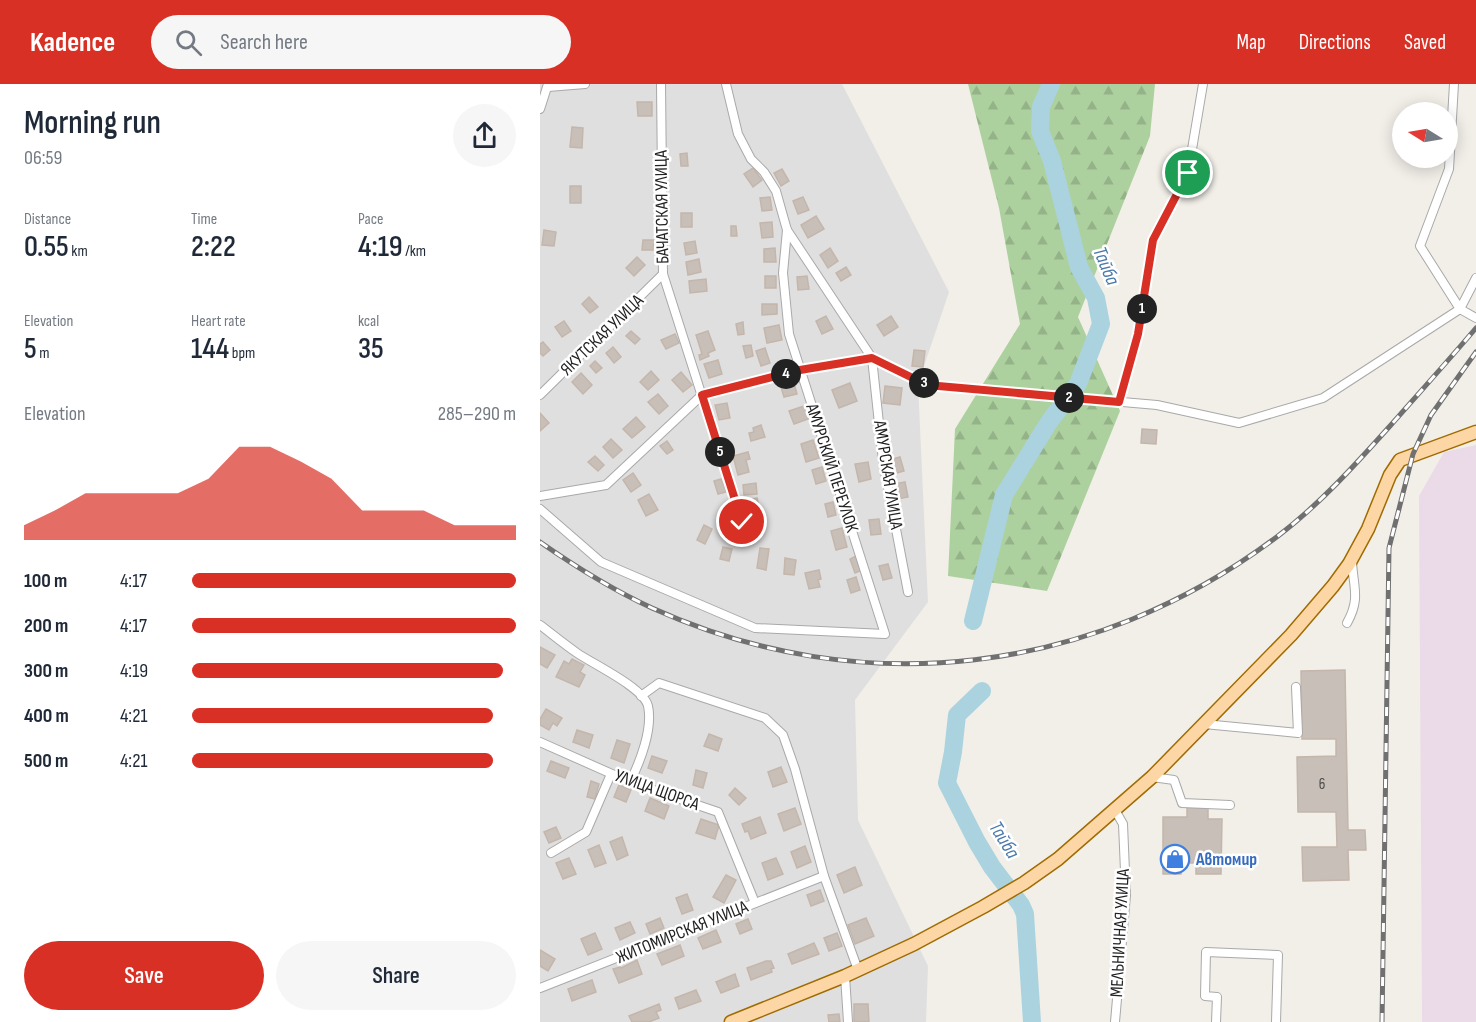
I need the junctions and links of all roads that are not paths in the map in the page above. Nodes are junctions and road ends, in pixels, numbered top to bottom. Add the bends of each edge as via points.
1 (585, 84) edge
2 (661, 84) edge
3 (726, 84) edge
4 (1203, 84) edge
5 (1454, 84) edge
6 (548, 86) edge
7 (540, 109) edge
8 (787, 230) junction
9 (663, 274) junction
10 (1476, 278) edge
11 (1460, 309) junction
12 (1476, 318) edge
13 (872, 358) junction
14 (800, 370) junction
15 (540, 395) edge
16 (702, 395) junction
17 (1119, 402) junction
18 (1476, 432) edge
19 (540, 496) edge
20 (540, 509) edge
21 (742, 522) dead end
22 (1352, 559) junction
23 (908, 592) dead end
24 (1347, 623) dead end
25 (540, 625) edge
26 (1296, 687) dead end
27 (641, 696) junction
28 (1202, 724) junction
29 (540, 742) edge
30 (611, 774) junction
31 (1152, 777) junction
32 (630, 782) junction
33 (1230, 805) dead end
34 (1115, 810) junction
35 (550, 853) dead end
36 (824, 876) junction
37 (755, 903) junction
38 (858, 970) junction
39 (845, 976) junction
40 (540, 988) edge
41 (731, 1022) edge
42 (848, 1022) edge
43 (1115, 1022) edge
44 (1216, 1022) edge
45 (1276, 1022) edge

1 - 6 street
2 - 9 street, БАЧАТСКАЯ УЛИЦА
3 - 8 street via 738,134 776,191
4 - 17 street via 1188,173 1153,240 1138,334
5 - 11 street via 1449,169 1420,246
6 - 7 street
8 - 13 street
8 - 14 street, АМУРСКИЙ ПЕРЕУЛОК via 783,273 789,334
9 - 15 street, ЯКУТСКАЯ УЛИЦА
9 - 16 street, БАЧАТСКАЯ УЛИЦА
10 - 11 street
11 - 12 street
11 - 17 street via 1323,398 1239,423 1157,405
13 - 14 street
13 - 17 street via 927,385
13 - 23 street, АМУРСКАЯ УЛИЦА via 883,461
14 - 16 street
14 - 20 street, АМУРСКИЙ ПЕРЕУЛОК via 885,634 755,628 601,562
16 - 19 street via 606,485
16 - 21 street, БАЧАТСКАЯ УЛИЦА
18 - 22 main road via 1400,460
22 - 24 street via 1356,597
22 - 28 main road via 1291,635
25 - 27 street
26 - 28 street via 1298,733
27 - 32 street via 648,704 648,724 642,759
27 - 36 street via 659,683 765,718 783,735
28 - 31 main road
29 - 30 street, УЛИЦА ЩОРСА
30 - 32 street, УЛИЦА ЩОРСА
30 - 35 street via 586,832
31 - 33 street via 1174,780 1182,803
31 - 34 main road
32 - 37 street, УЛИЦА ЩОРСА via 717,812
34 - 38 main road via 1024,883
34 - 43 street, МЕЛЬНИЧНАЯ УЛИЦА via 1123,824 1126,896
36 - 37 street, ЖИТОМИРСКАЯ УЛИЦА
36 - 38 street
37 - 40 street, ЖИТОМИРСКАЯ УЛИЦА
38 - 39 main road
39 - 41 main road
39 - 42 street
44 - 45 street via 1217,997 1205,996 1206,952 1278,955

